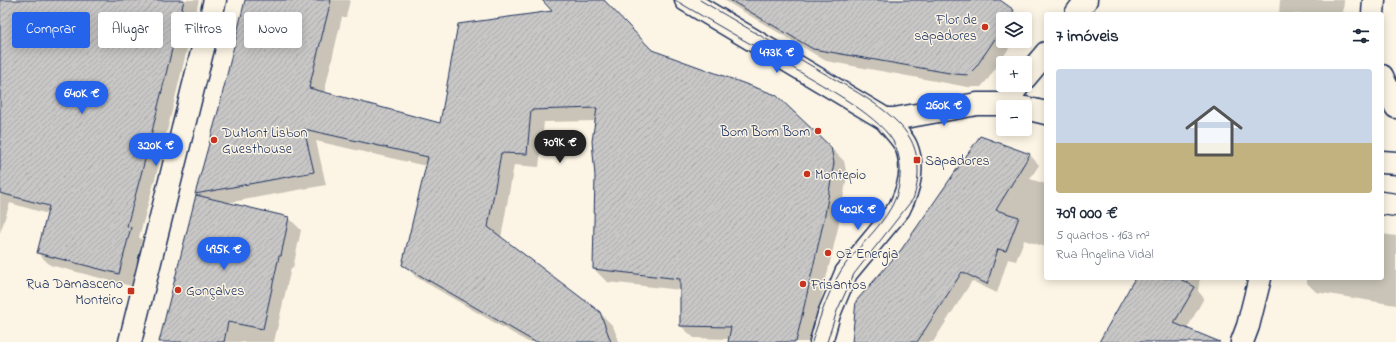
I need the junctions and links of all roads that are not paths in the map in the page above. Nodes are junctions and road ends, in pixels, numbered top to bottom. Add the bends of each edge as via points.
1 (215, 0) edge
2 (686, 0) edge
3 (1374, 0) edge
4 (1373, 12) edge
5 (1044, 55) edge
6 (1032, 70) edge
7 (1384, 80) edge
8 (996, 105) edge
9 (1396, 107) edge
10 (1032, 110) edge
11 (1044, 113) edge
12 (885, 119) junction
13 (1384, 162) edge
14 (1396, 163) edge
15 (1384, 203) edge
16 (1396, 206) edge
17 (1260, 280) edge
18 (130, 342) edge
19 (821, 342) edge
20 (1242, 342) edge

1 - 18 street
2 - 12 street
3 - 4 street
5 - 6 street
7 - 9 street
8 - 12 street via 977,104
10 - 11 street
12 - 19 street via 906,145 910,159 909,186 899,209 846,273 829,314
13 - 14 street
15 - 16 street
17 - 20 street

